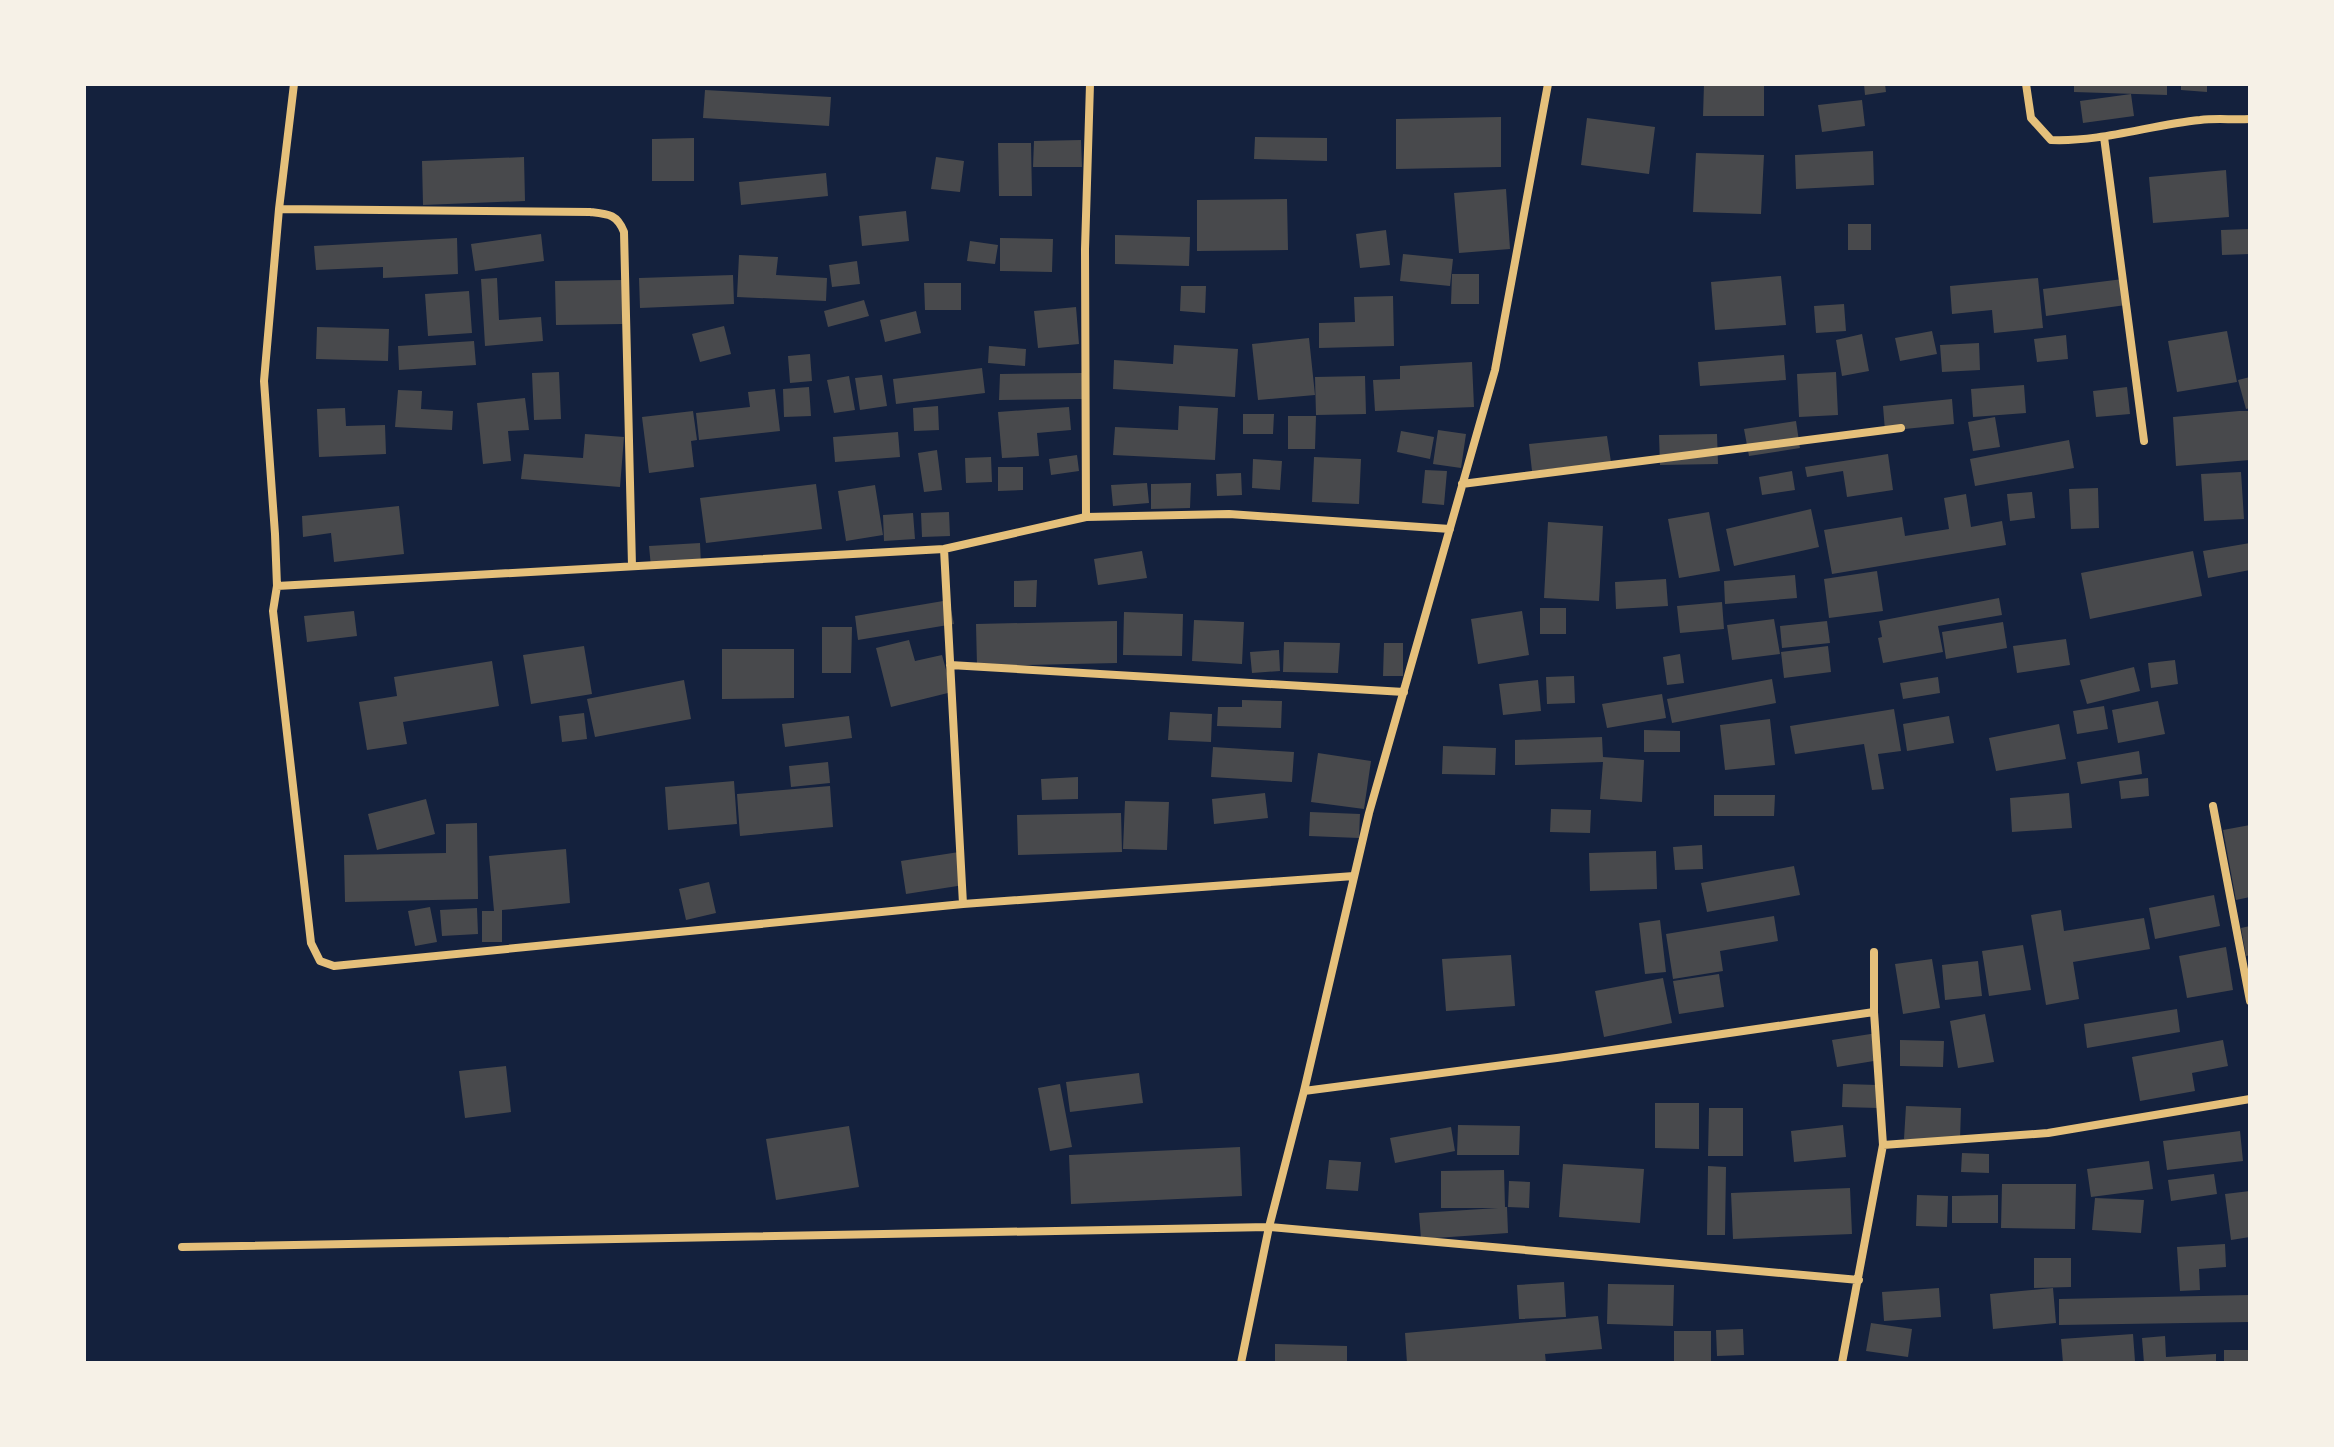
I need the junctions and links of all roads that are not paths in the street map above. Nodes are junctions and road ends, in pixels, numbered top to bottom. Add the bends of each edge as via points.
1 (294, 84) edge
2 (1090, 84) edge
3 (1548, 84) edge
4 (2026, 84) edge
5 (2250, 119) edge
6 (2104, 137) junction
7 (279, 209) junction
8 (1901, 428) dead end
9 (2144, 441) dead end
10 (1462, 484) junction
11 (1086, 517) junction
12 (1450, 529) junction
13 (944, 549) junction
14 (632, 566) junction
15 (277, 586) junction
16 (950, 665) junction
17 (1404, 692) junction
18 (2213, 806) dead end
19 (1354, 876) junction
20 (963, 904) junction
21 (1874, 952) dead end
22 (2250, 1001) edge
23 (1874, 1012) junction
24 (1304, 1091) junction
25 (2250, 1099) edge
26 (1883, 1145) junction
27 (1269, 1227) junction
28 (182, 1247) dead end
29 (1859, 1280) junction
30 (1241, 1363) edge
31 (1842, 1363) edge

1 - 7 street
2 - 11 street
3 - 10 street via 1495,370
4 - 6 street via 2031,118 2051,140
5 - 6 street via 2201,120
6 - 9 street
7 - 14 street via 590,212 612,214 619,221 624,232
7 - 15 street via 264,381
8 - 10 street
10 - 12 street
11 - 12 street via 1229,514
11 - 13 street
12 - 17 street
13 - 14 street
13 - 16 street
14 - 15 street
15 - 20 street via 273,611 311,943 320,961 334,966
16 - 17 street
16 - 20 street
17 - 19 street
18 - 22 street
19 - 20 street
19 - 24 street
21 - 23 street
23 - 24 street
23 - 26 street
24 - 27 street
25 - 26 street via 2048,1133
26 - 29 street
27 - 28 street
27 - 29 street
27 - 30 street
29 - 31 street

